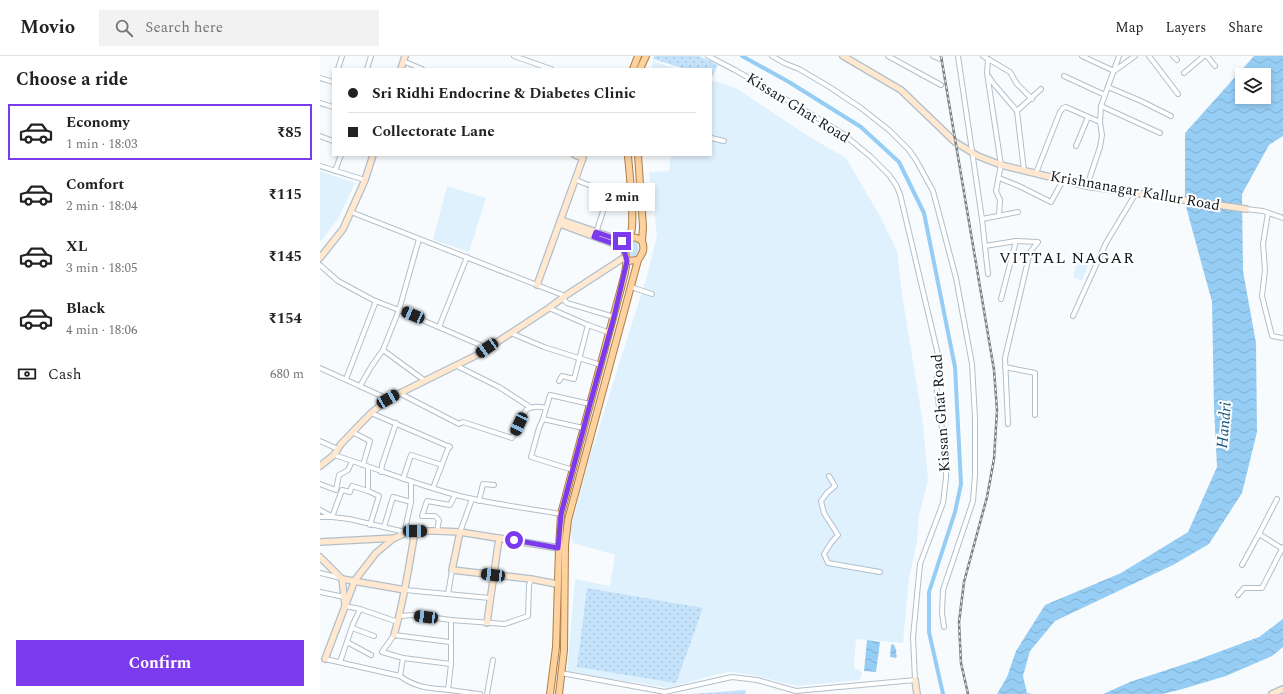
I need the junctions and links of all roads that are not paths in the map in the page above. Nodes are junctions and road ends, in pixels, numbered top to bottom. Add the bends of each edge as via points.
1 (342, 56) edge
2 (371, 56) edge
3 (514, 56) edge
4 (638, 56) edge
5 (646, 56) edge
6 (708, 56) edge
7 (772, 56) edge
8 (843, 56) edge
9 (888, 56) edge
10 (933, 56) edge
11 (958, 56) edge
12 (983, 56) edge
13 (1082, 56) edge
14 (1119, 56) edge
15 (1135, 56) edge
16 (1148, 56) edge
17 (1173, 56) edge
18 (1205, 56) edge
19 (404, 58) edge
20 (940, 59) dead end
21 (988, 59) junction
22 (1177, 60) dead end
23 (1215, 66) dead end
24 (338, 68) edge
25 (367, 68) edge
26 (401, 68) edge
27 (420, 68) edge
28 (548, 68) edge
29 (633, 68) edge
30 (640, 68) edge
31 (1114, 71) junction
32 (987, 73) junction
33 (1184, 73) dead end
34 (1064, 76) dead end
35 (320, 78) edge
36 (332, 82) edge
37 (941, 85) dead end
38 (1108, 87) junction
39 (1041, 89) dead end
40 (1178, 94) dead end
41 (1105, 95) junction
42 (1032, 99) junction
43 (320, 103) edge
44 (1101, 106) junction
45 (332, 107) edge
46 (1017, 111) junction
47 (1171, 116) dead end
48 (1088, 117) junction
49 (1100, 122) junction
50 (1160, 133) dead end
51 (320, 136) edge
52 (712, 138) edge
53 (724, 140) dead end
54 (332, 141) edge
55 (1076, 146) dead end
56 (972, 152) junction
57 (340, 156) edge
58 (374, 156) edge
59 (628, 156) edge
60 (638, 156) edge
61 (584, 157) edge
62 (1001, 165) junction
63 (320, 166) edge
64 (335, 171) junction
65 (1024, 171) junction
66 (1036, 173) junction
67 (999, 178) junction
68 (365, 180) junction
69 (576, 180) junction
70 (1063, 180) junction
71 (1087, 186) junction
72 (1136, 192) junction
73 (1246, 209) joint
74 (351, 212) junction
75 (1018, 212) dead end
76 (1268, 213) junction
77 (999, 215) junction
78 (1283, 218) edge
79 (982, 219) junction
80 (561, 222) junction
81 (595, 235) junction
82 (419, 239) junction
83 (628, 240) junction
84 (642, 241) junction
85 (1016, 241) junction
86 (985, 246) junction
87 (624, 250) junction
88 (467, 257) junction
89 (320, 258) edge
90 (626, 259) junction
91 (638, 260) junction
92 (320, 265) edge
93 (988, 274) dead end
94 (537, 285) junction
95 (631, 287) junction
96 (652, 294) dead end
97 (564, 297) junction
98 (1001, 299) dead end
99 (376, 301) junction
100 (549, 308) junction
101 (399, 310) junction
102 (1073, 316) dead end
103 (614, 317) junction
104 (588, 325) junction
105 (439, 327) junction
106 (511, 333) junction
107 (610, 333) junction
108 (1283, 338) edge
109 (487, 348) junction
110 (384, 350) junction
111 (580, 358) junction
112 (601, 365) junction
113 (457, 366) junction
114 (1005, 367) junction
115 (320, 368) edge
116 (346, 379) junction
117 (424, 380) junction
118 (559, 381) dead end
119 (360, 386) junction
120 (399, 392) junction
121 (388, 399) junction
122 (590, 404) junction
123 (530, 407) junction
124 (546, 408) junction
125 (371, 413) junction
126 (1035, 415) dead end
127 (543, 419) junction
128 (396, 423) junction
129 (1008, 424) dead end
130 (583, 428) junction
131 (352, 432) junction
132 (320, 441) edge
133 (338, 449) junction
134 (334, 455) junction
135 (352, 461) junction
136 (363, 465) junction
137 (442, 465) junction
138 (320, 466) edge
139 (368, 467) junction
140 (573, 470) junction
141 (381, 472) junction
142 (829, 476) dead end
143 (403, 479) junction
144 (411, 482) junction
145 (320, 484) edge
146 (494, 485) dead end
147 (433, 488) junction
148 (368, 491) junction
149 (455, 495) junction
150 (472, 499) junction
151 (1277, 499) dead end
152 (479, 501) junction
153 (411, 502) junction
154 (320, 510) edge
155 (561, 514) junction
156 (332, 516) junction
157 (320, 517) edge
158 (370, 525) junction
159 (384, 527) junction
160 (415, 531) junction
161 (436, 531) junction
162 (460, 532) junction
163 (404, 534) junction
164 (1259, 534) junction
165 (395, 538) junction
166 (499, 538) junction
167 (320, 542) edge
168 (562, 548) junction
169 (1283, 548) edge
170 (320, 557) edge
171 (1242, 565) dead end
172 (452, 570) junction
173 (880, 572) dead end
174 (320, 573) edge
175 (493, 575) junction
176 (342, 579) junction
177 (531, 579) junction
178 (355, 580) junction
179 (557, 584) junction
180 (405, 590) junction
181 (320, 592) edge
182 (448, 594) junction
183 (1238, 595) dead end
184 (344, 597) junction
185 (490, 598) junction
186 (345, 606) junction
187 (360, 609) junction
188 (400, 616) junction
189 (451, 620) junction
190 (398, 622) junction
191 (487, 623) junction
192 (944, 627) dead end
193 (352, 628) junction
194 (374, 636) dead end
195 (394, 636) junction
196 (346, 642) junction
197 (450, 642) junction
198 (371, 655) dead end
199 (402, 658) junction
200 (325, 659) joint
201 (493, 660) dead end
202 (340, 662) junction
203 (451, 664) junction
204 (561, 673) junction
205 (400, 676) junction
206 (915, 680) junction
207 (551, 682) junction
208 (560, 683) junction
209 (1283, 689) edge
210 (448, 690) junction
211 (916, 693) edge
212 (480, 694) edge
213 (486, 694) edge
214 (550, 694) edge
215 (559, 694) edge
216 (1272, 694) edge

1 - 24 street
2 - 25 street
3 - 28 street
4 - 29 main road
5 - 30 main road
6 - 206 street, Kissan Ghat Road via 842,133 889,175 900,194 939,359 940,369 936,385 946,458 943,503 920,564 913,637
7 - 192 street via 828,86 889,130 909,150 933,191 956,278 971,356 975,418 973,501 943,590
8 - 56 street, Krishnanagar Kallur Road via 901,90 955,142
9 - 37 street
10 - 20 street
11 - 56 street
12 - 21 street
13 - 31 street
14 - 31 street
15 - 31 street
16 - 40 street
17 - 22 street
18 - 23 street
18 - 33 street
19 - 26 street
19 - 27 street
21 - 32 street
21 - 42 street via 1010,72 1017,84
31 - 38 street
32 - 46 street via 992,83
32 - 62 street
34 - 41 street
35 - 36 street
38 - 41 street
38 - 47 street
39 - 42 street
41 - 44 street
42 - 46 street
43 - 45 street
44 - 49 street
44 - 50 street
46 - 65 street
48 - 49 street
48 - 55 street
48 - 66 street via 1063,108
49 - 71 street via 1100,147
51 - 54 street
52 - 53 street
56 - 62 street, Krishnanagar Kallur Road
56 - 79 street
57 - 64 street
58 - 68 street
59 - 83 main road via 632,227
60 - 84 main road
61 - 69 street
62 - 65 street, Krishnanagar Kallur Road
62 - 67 street
63 - 64 street
64 - 68 street
65 - 66 street, Krishnanagar Kallur Road
66 - 70 street, Krishnanagar Kallur Road
67 - 70 street via 1051,202
67 - 77 street via 996,191 1000,200
68 - 74 street
69 - 80 street
69 - 81 street via 609,193
70 - 71 street, Krishnanagar Kallur Road
71 - 72 street, Krishnanagar Kallur Road
72 - 73 street, Krishnanagar Kallur Road
72 - 102 street via 1106,243
73 - 76 street
74 - 82 street
74 - 89 street via 343,229
75 - 77 street
76 - 78 street
76 - 108 street via 1263,244 1262,296 1272,336
77 - 79 street
79 - 86 street
80 - 81 street
80 - 94 street
81 - 83 street
81 - 87 street
82 - 88 street
82 - 101 street
83 - 84 main road via 637,238
83 - 87 main road
84 - 91 main road via 643,253
85 - 86 street
85 - 98 street
85 - 114 street via 1038,242 1030,252
86 - 93 street
87 - 90 main road
88 - 94 street
88 - 105 street
90 - 91 main road
90 - 97 street
90 - 103 main road
91 - 95 main road
92 - 99 street via 338,281
94 - 97 street
95 - 96 street
95 - 168 main road
97 - 100 street
97 - 103 street via 567,303
99 - 101 street
99 - 116 street
100 - 104 street
100 - 106 street
101 - 105 street
101 - 110 street
103 - 107 main road
104 - 107 street
104 - 111 street
105 - 109 street
106 - 109 street
106 - 111 street
107 - 112 main road
109 - 113 street
110 - 117 street
110 - 119 street
111 - 112 street
111 - 118 street via 574,380 562,376
112 - 122 main road
113 - 117 street
113 - 123 street via 499,387
114 - 126 street via 1035,373
114 - 129 street
115 - 116 street
116 - 119 street
117 - 120 street
119 - 121 street
120 - 121 street
120 - 123 street via 459,424 463,422 512,438
121 - 125 street
122 - 124 street via 550,395
122 - 130 main road
123 - 124 street
124 - 127 street
125 - 128 street
125 - 131 street
127 - 130 street
127 - 140 street via 531,457
128 - 137 street via 450,446
128 - 141 street
130 - 140 main road
131 - 133 street
131 - 136 street via 370,441
132 - 133 street
133 - 134 street
134 - 135 street
134 - 138 street
135 - 136 street
135 - 145 street via 348,470 339,475 336,490
136 - 139 street
137 - 143 street via 410,455
137 - 147 street
139 - 141 street
139 - 148 street
140 - 155 main road
141 - 143 street
142 - 173 street via 835,486 821,501 824,513 838,535 824,554 828,563
143 - 144 street
144 - 147 street
144 - 153 street
146 - 152 street via 483,484
147 - 149 street
148 - 156 street via 352,486 350,492 342,490
148 - 158 street via 379,496
149 - 150 street
149 - 161 street via 450,505 427,501 422,516 435,516 439,520
150 - 152 street
150 - 162 street
151 - 164 street
152 - 155 street
153 - 159 street via 393,497
153 - 163 street
154 - 156 street
155 - 168 main road
156 - 157 street
156 - 158 street
158 - 159 street
159 - 163 street
160 - 161 street
160 - 163 street
160 - 180 street
161 - 162 street
162 - 166 street
162 - 172 street
163 - 165 street
164 - 169 street
164 - 171 street
165 - 167 street
165 - 178 street via 376,553
166 - 168 street
166 - 175 street
168 - 179 main road
168 - 204 main road via 564,650
169 - 183 street via 1262,588 1244,588
170 - 176 street
172 - 175 street
172 - 182 street
174 - 176 street
175 - 177 street
175 - 185 street
176 - 178 street
176 - 184 street
177 - 179 street
177 - 191 street via 528,616 505,624
178 - 180 street
178 - 186 street
179 - 207 main road via 556,647
180 - 182 street
180 - 188 street
181 - 184 street
182 - 185 street
184 - 186 street
185 - 191 street
186 - 187 street
186 - 200 street
187 - 190 street
187 - 193 street
188 - 189 street via 414,615
188 - 190 street
189 - 191 street
189 - 197 street
190 - 195 street
193 - 194 street
193 - 196 street
195 - 197 street
195 - 199 street via 382,652
196 - 198 street
196 - 202 street
197 - 203 street
199 - 203 street
199 - 205 street
200 - 202 street
201 - 213 street
202 - 205 street
203 - 210 street
204 - 206 street via 665,692 732,677 757,680 796,690
204 - 208 main road
205 - 210 street via 427,689
206 - 211 street
207 - 208 main road
207 - 214 main road
208 - 215 main road
209 - 216 street
210 - 212 street

